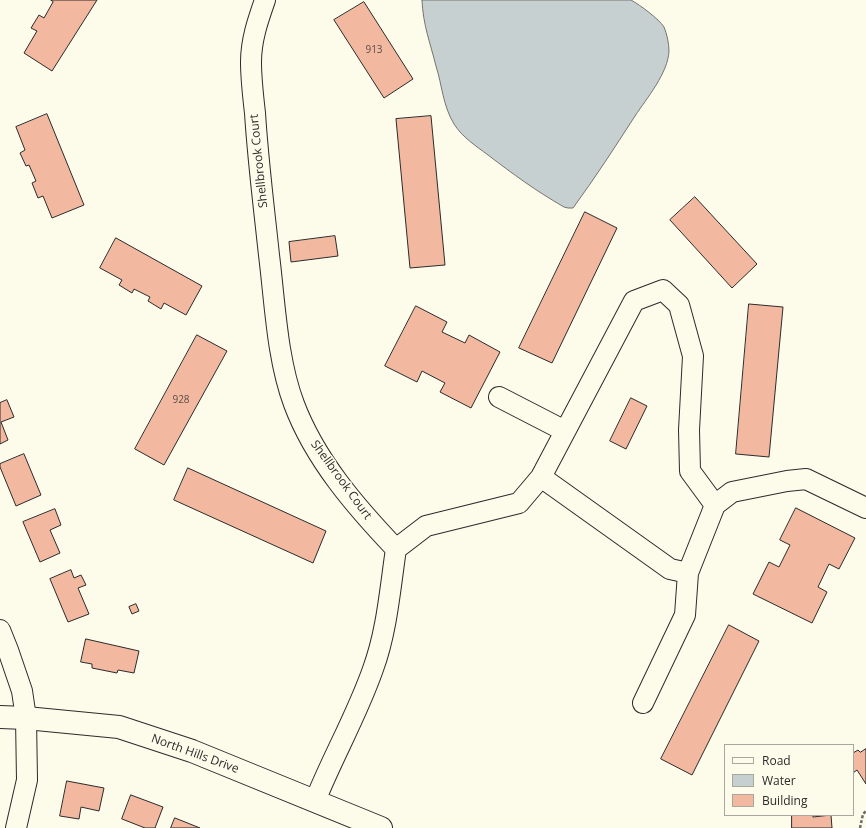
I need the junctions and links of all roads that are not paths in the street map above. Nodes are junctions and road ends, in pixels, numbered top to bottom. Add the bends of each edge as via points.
1 (265, 0) edge
2 (499, 397) dead end
3 (565, 431) junction
4 (541, 477) junction
5 (715, 505) junction
6 (866, 508) edge
7 (396, 549) junction
8 (688, 573) junction
9 (0, 630) edge
10 (643, 703) dead end
11 (0, 717) edge
12 (26, 718) junction
13 (315, 801) junction
14 (16, 828) edge
15 (380, 828) edge

1 - 7 street, Shellbrook Court via 255,28 251,61 252,81 277,329 285,372 294,404 322,459 368,520
2 - 3 street
3 - 4 street
3 - 5 street via 634,301 663,290 679,305 693,356 689,430 690,471
4 - 7 street via 519,503 426,526
4 - 8 street via 670,569
5 - 6 street via 732,492 806,479
5 - 8 street
7 - 13 street via 382,640 374,668
8 - 10 street via 685,615
9 - 12 street via 22,691
11 - 12 main road, North Hills Drive
12 - 13 main road, North Hills Drive via 119,728 192,751
12 - 14 street via 27,780
13 - 15 main road, North Hills Drive

